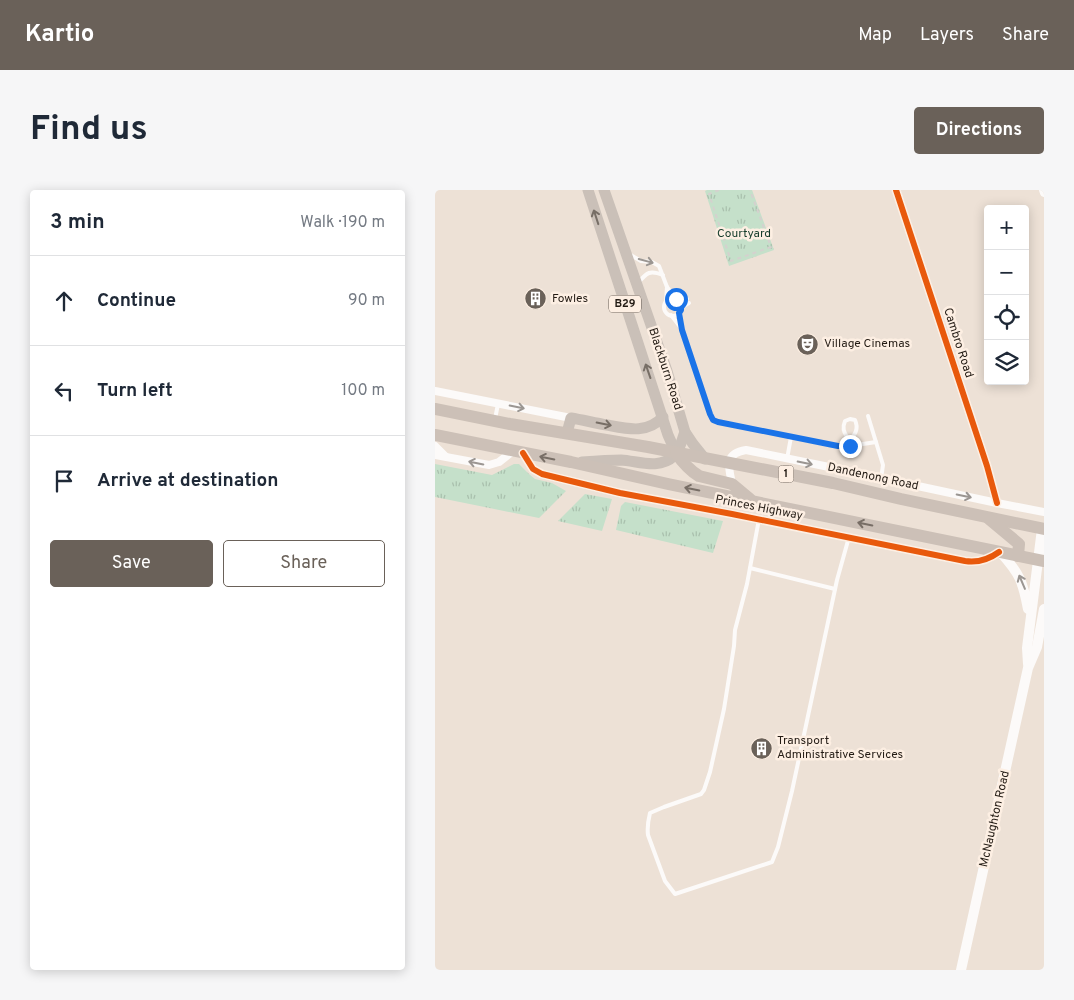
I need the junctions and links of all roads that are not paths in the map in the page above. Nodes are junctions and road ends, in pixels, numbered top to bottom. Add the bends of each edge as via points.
1 (588, 190) edge
2 (604, 190) edge
3 (896, 190) edge
4 (625, 252) junction
5 (663, 275) junction
6 (636, 285) junction
7 (667, 287) junction
8 (677, 299) junction
9 (666, 302) junction
10 (682, 307) junction
11 (679, 313) junction
12 (671, 315) junction
13 (682, 330) junction
14 (435, 390) edge
15 (499, 404) junction
16 (435, 409) edge
17 (868, 416) dead end
18 (663, 417) junction
19 (571, 418) junction
20 (494, 421) junction
21 (685, 432) junction
22 (567, 433) junction
23 (435, 435) edge
24 (791, 437) junction
25 (876, 442) junction
26 (850, 444) junction
27 (435, 446) edge
28 (518, 452) junction
29 (676, 453) junction
30 (435, 455) edge
31 (446, 458) junction
32 (705, 458) junction
33 (787, 459) junction
34 (571, 462) junction
35 (729, 463) junction
36 (829, 467) junction
37 (881, 479) junction
38 (833, 483) junction
39 (732, 484) junction
40 (751, 501) junction
41 (997, 503) junction
42 (1044, 512) edge
43 (987, 517) junction
44 (759, 519) junction
45 (1043, 529) edge
46 (849, 537) junction
47 (926, 537) junction
48 (923, 552) junction
49 (1000, 553) junction
50 (1018, 556) junction
51 (1041, 561) edge
52 (750, 568) junction
53 (835, 589) junction
54 (1044, 609) edge
55 (1030, 617) junction
56 (1028, 668) junction
57 (961, 970) edge

18 -> 1 main road, Blackburn Road / B29
2 - 4 main road, Blackburn Road / B29
3 - 41 street, Cambro Road
4 -> 5 lane via 659,266
4 - 6 main road, Blackburn Road / B29
5 - 6 lane via 647,273
5 - 7 lane
6 - 21 main road, Blackburn Road / B29
7 - 8 lane
7 - 9 lane
8 - 9 lane via 670,298
8 - 10 lane
8 - 10 lane via 688,301
9 - 12 lane via 665,310
10 - 11 lane
11 - 12 lane
11 - 13 lane
12 - 13 lane
13 - 24 lane via 713,420
14 - 15 street
15 -> 19 street
15 - 20 lane
16 - 20 highway, 1
17 - 25 lane
19 -> 18 main road via 636,430 653,425
18 - 29 main road, Blackburn Road / B29
19 - 22 main road
20 - 22 highway, 1
21 - 29 main road
21 - 32 main road, Blackburn Road / B29
22 - 29 highway, 1
23 - 28 highway, Princes Highway
24 - 26 lane via 838,446
24 - 33 lane
25 - 26 lane
25 - 37 lane via 883,465
26 - 26 lane via 843,426 850,419 857,425
27 - 31 street
28 -> 31 street via 489,465
34 -> 28 highway, Princes Highway
28 - 44 street, Princes Highway via 533,469 554,478
29 - 32 highway, 1
29 - 34 main road via 666,461 652,464 622,460
29 - 39 highway via 683,464 699,476
30 - 31 street
32 - 35 highway, 1
33 - 35 street, Dandenong Road via 746,450 734,454
33 -> 36 street, Dandenong Road
40 -> 34 highway, Princes Highway
35 - 38 highway, 1
35 - 39 street
36 - 37 street, Dandenong Road
36 - 38 street
37 -> 41 street, Dandenong Road
38 - 43 highway, 1
39 - 40 highway
47 -> 40 highway, Princes Highway
41 - 42 street, Dandenong Road
43 - 45 highway, 1
43 - 50 highway via 1019,544
44 - 46 street, Princes Highway
44 - 52 lane
45 - 51 main road, McNaughton Road
46 - 48 street, Princes Highway
46 - 53 lane
47 - 48 street
47 - 49 highway, Princes Highway
48 - 49 street, Princes Highway via 972,562
49 - 50 highway, Princes Highway
55 -> 49 main road via 1022,580
50 - 51 highway, Princes Highway
51 - 55 main road, McNaughton Road
52 - 53 lane
52 - 53 lane via 735,630 724,708 704,790 701,794 650,813 648,835 665,882 675,894 772,862 792,791
54 - 56 main road, McNaughton Road via 1037,647
55 - 56 main road, McNaughton Road
56 - 57 main road, McNaughton Road

